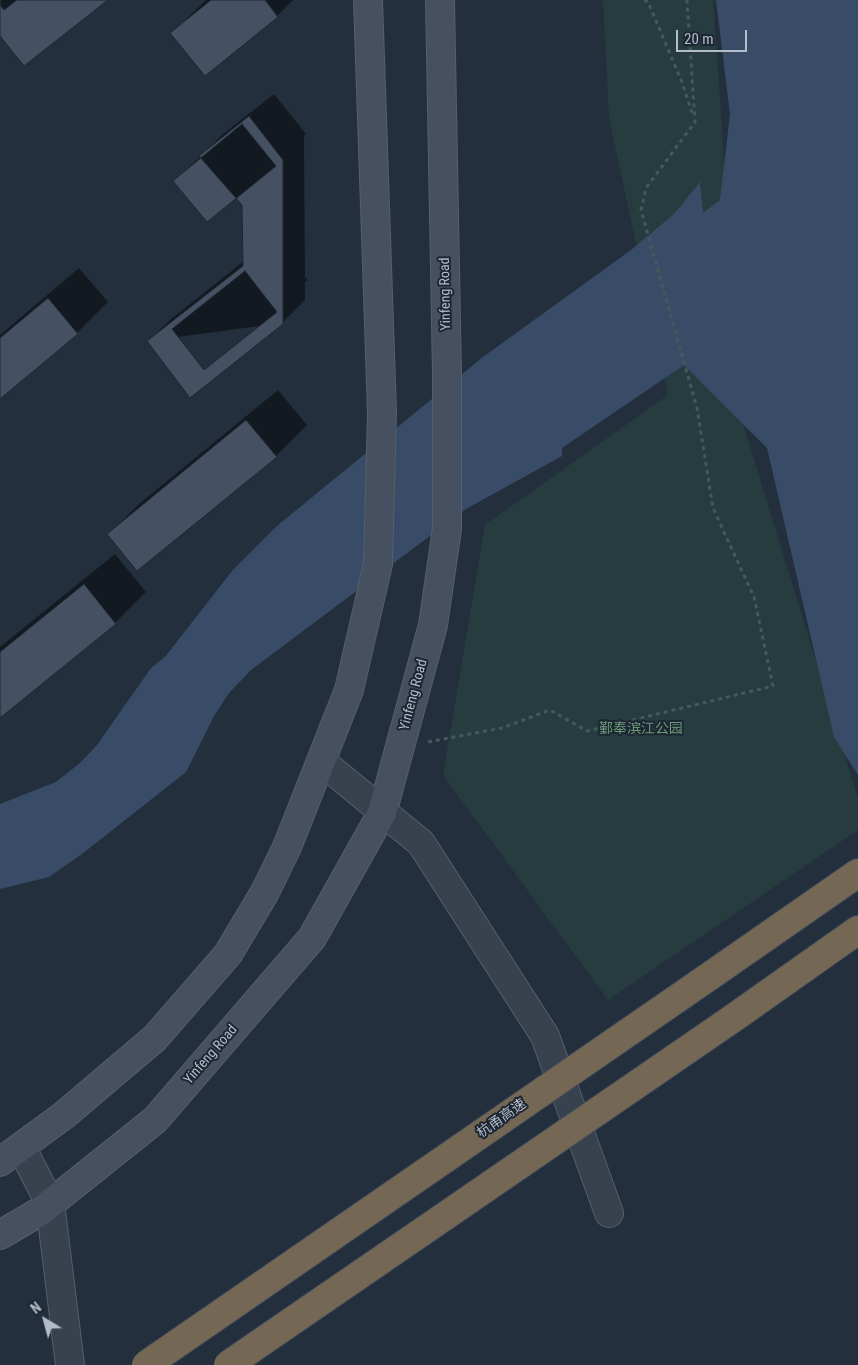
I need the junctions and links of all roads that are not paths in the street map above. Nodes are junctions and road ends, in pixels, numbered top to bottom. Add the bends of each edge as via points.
1 (368, 0) edge
2 (440, 0) edge
3 (321, 761) junction
4 (382, 813) junction
5 (858, 873) edge
6 (858, 930) edge
7 (10, 1155) edge
8 (50, 1204) junction
9 (609, 1213) dead end
10 (0, 1235) edge
11 (70, 1365) edge
12 (146, 1365) edge
13 (228, 1365) edge

1 - 3 main road via 382,412 378,564 349,690
2 - 4 main road, Yinfeng Road via 448,518 433,625
3 - 4 street
3 - 7 main road via 265,892 228,954 155,1038 63,1116
4 - 8 main road, Yinfeng Road via 312,938 155,1120
4 - 9 street via 421,843 545,1036
5 - 12 highway, 杭甬高速, bridge
6 - 13 highway, bridge
7 - 8 street
8 - 10 main road, Yinfeng Road
8 - 11 street

